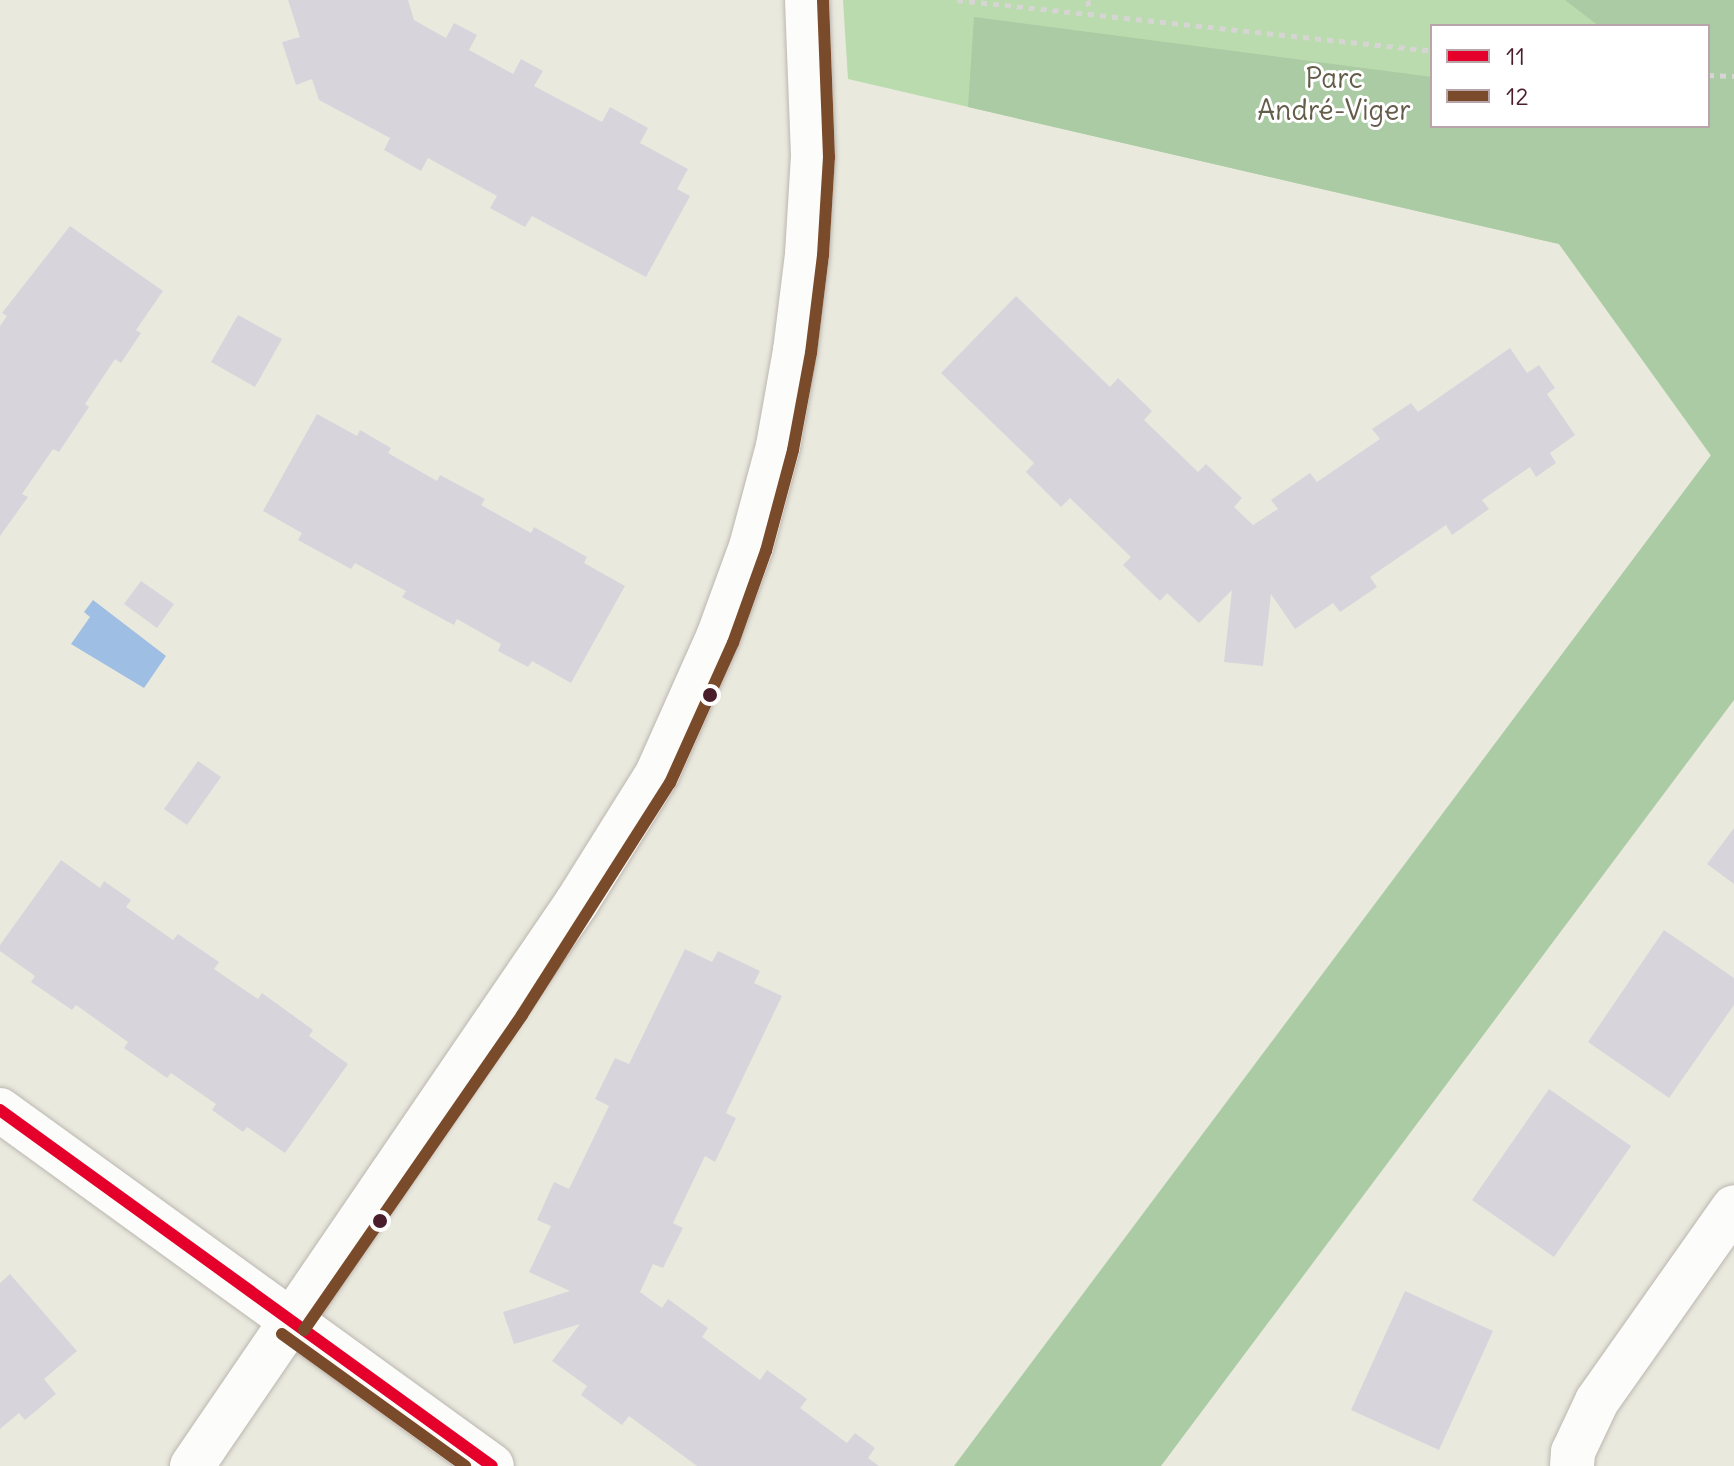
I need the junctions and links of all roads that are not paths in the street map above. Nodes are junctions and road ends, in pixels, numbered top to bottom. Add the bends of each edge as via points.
1 (807, 0) edge
2 (0, 1110) edge
3 (1734, 1207) edge
4 (291, 1321) junction
5 (192, 1466) edge
6 (492, 1466) edge
7 (1572, 1466) edge

1 - 4 street via 813,156 795,351 778,446 751,547 718,637 657,774 509,1006
2 - 4 street
3 - 7 street via 1597,1401 1573,1452
4 - 5 street
4 - 6 street

